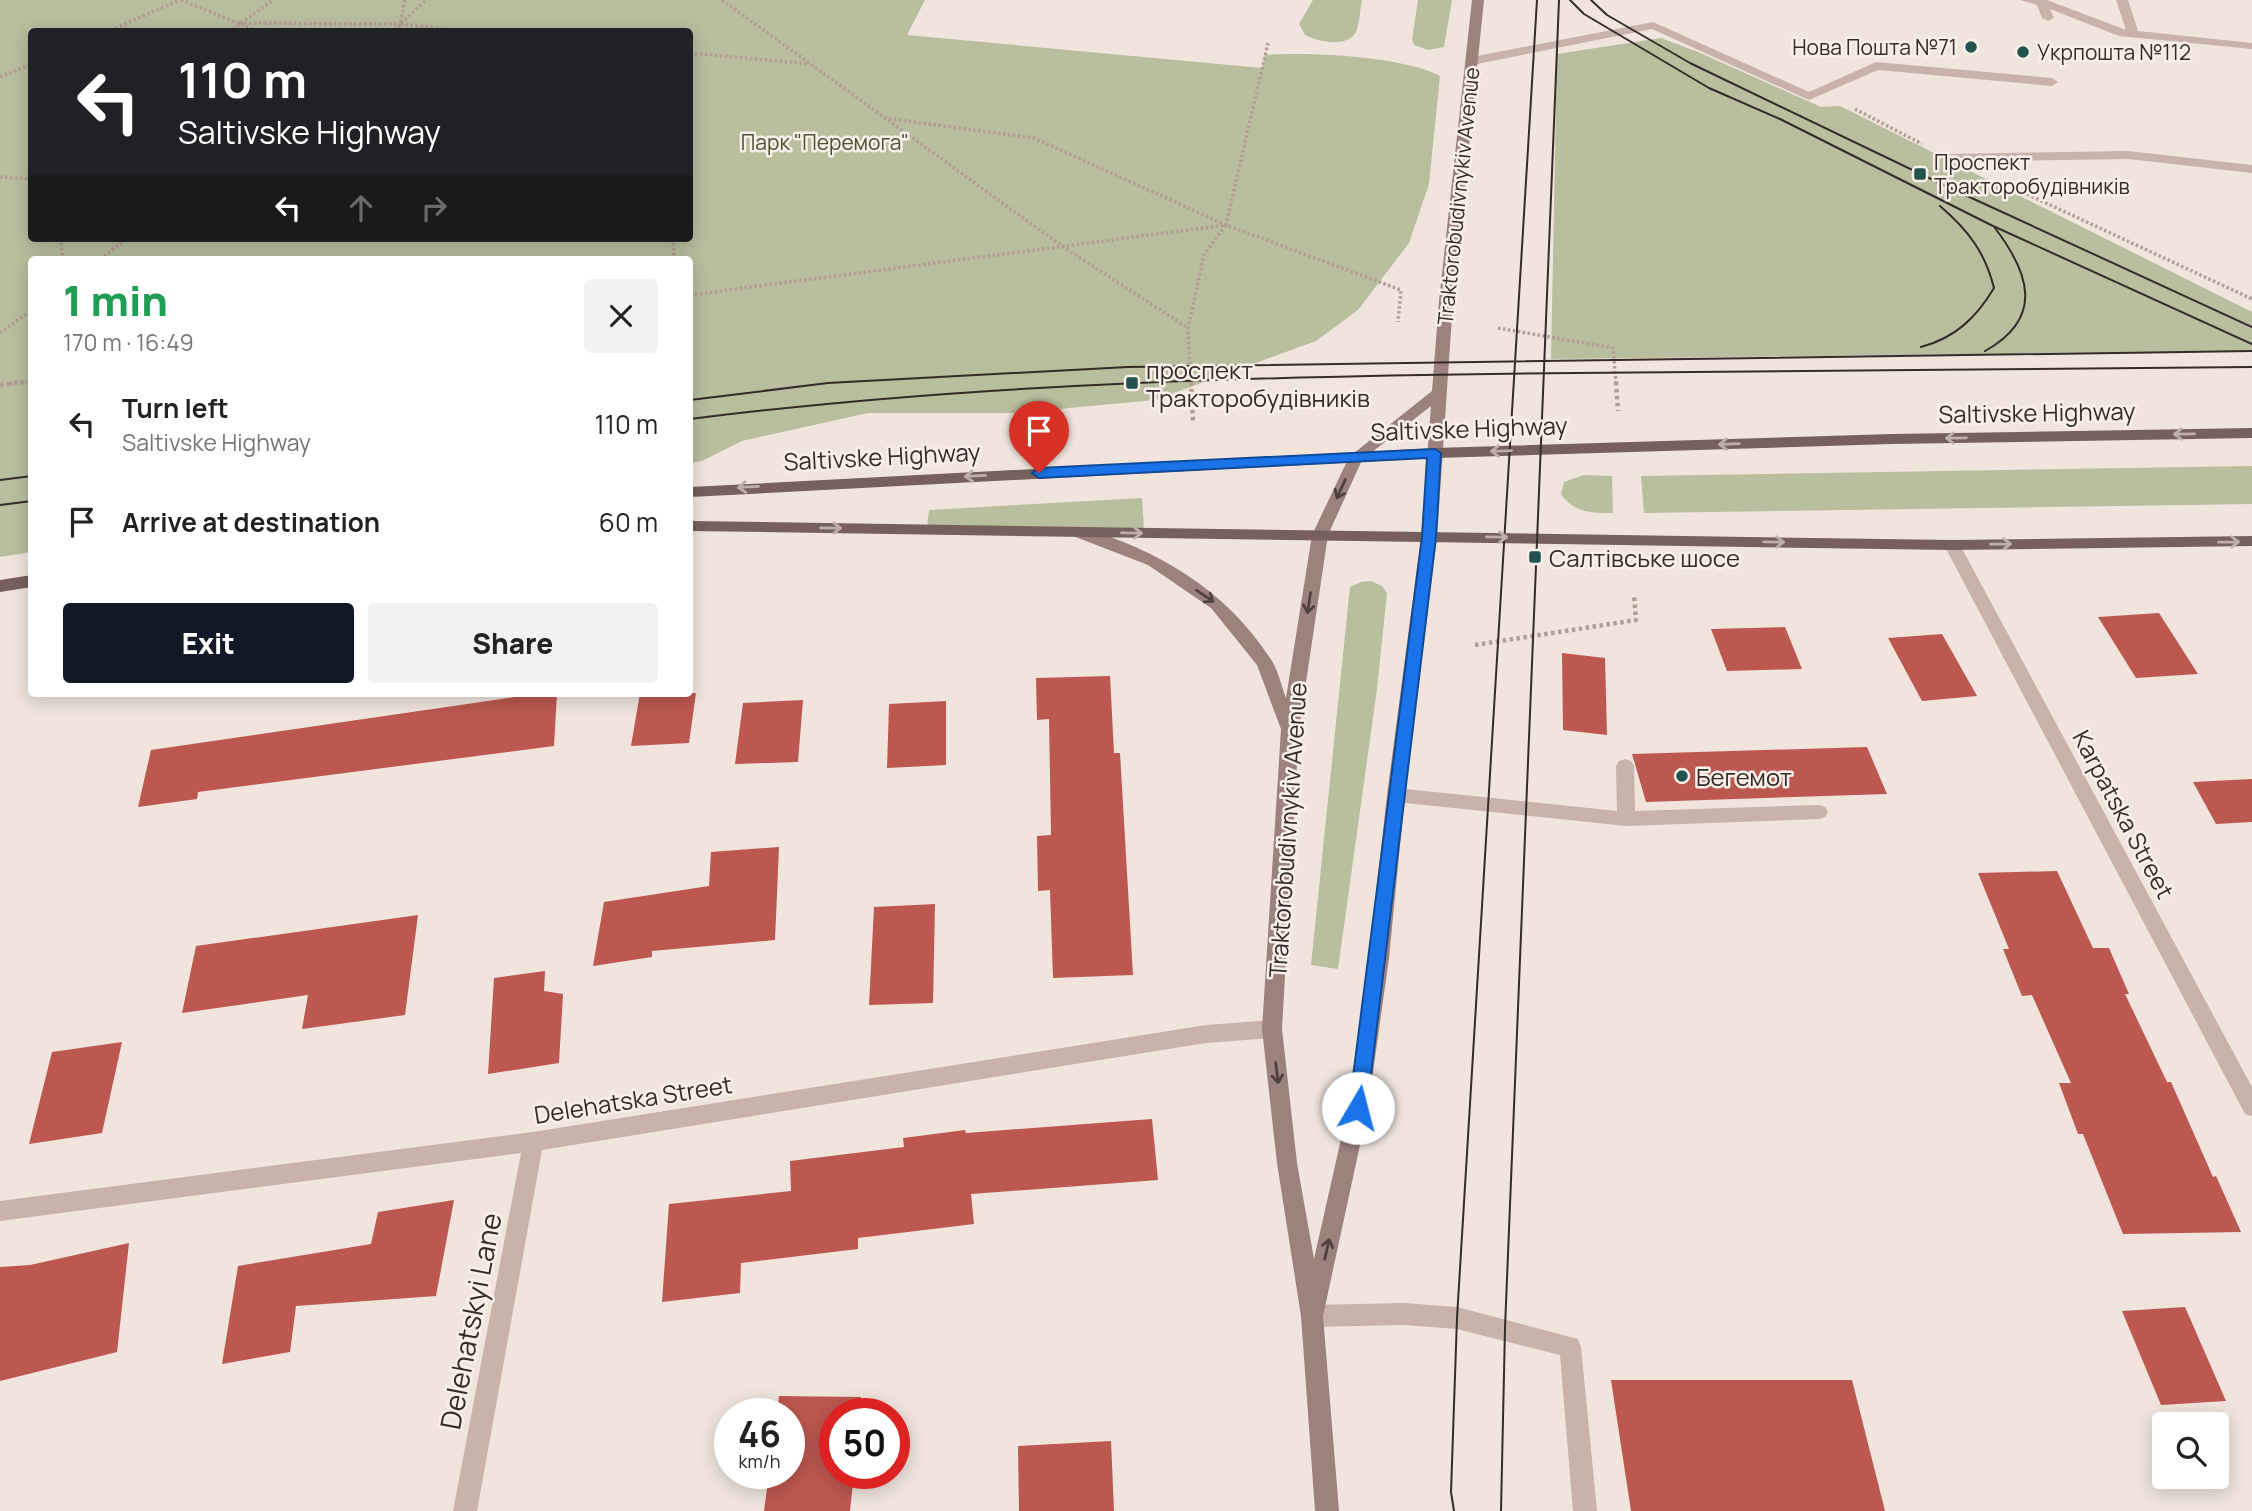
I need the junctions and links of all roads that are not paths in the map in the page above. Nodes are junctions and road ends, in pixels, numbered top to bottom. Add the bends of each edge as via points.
1 (1478, 0) edge
2 (2026, 0) edge
3 (2122, 0) edge
4 (2042, 2) junction
5 (2048, 18) dead end
6 (2133, 34) junction
7 (2252, 46) edge
8 (1472, 61) junction
9 (2052, 82) dead end
10 (1948, 158) dead end
11 (2252, 169) edge
12 (1440, 392) junction
13 (2252, 433) edge
14 (1435, 453) junction
15 (1356, 457) junction
16 (693, 492) edge
17 (693, 526) edge
18 (1079, 532) junction
19 (1320, 535) junction
20 (1429, 537) junction
21 (2252, 541) edge
22 (1952, 545) junction
23 (28, 582) edge
24 (0, 586) edge
25 (1290, 729) junction
26 (1625, 766) dead end
27 (1396, 795) junction
28 (1819, 812) dead end
29 (1626, 819) junction
30 (1272, 1029) junction
31 (2252, 1107) edge
32 (533, 1142) junction
33 (0, 1211) edge
34 (1312, 1316) junction
35 (465, 1511) edge
36 (1327, 1511) edge
37 (1586, 1511) edge

1 - 8 main road, Traktorobudivnykiv Avenue
2 - 4 street
3 - 6 street
4 - 5 street
4 - 6 street via 2119,33
6 - 7 street
8 - 9 street via 1653,25 1809,96 1876,66
8 - 12 main road, Traktorobudivnykiv Avenue
10 - 11 street via 2128,155
12 - 14 main road, Traktorobudivnykiv Avenue
12 - 15 main road, Traktorobudivnykiv Avenue
13 -> 14 main road, Saltivske Highway
14 - 15 main road, Saltivske Highway
14 - 20 main road, Traktorobudivnykiv Avenue
15 -> 16 main road, Saltivske Highway
15 -> 19 main road, Traktorobudivnykiv Avenue
17 -> 18 main road
18 -> 19 main road
18 -> 25 main road via 1154,561 1217,604 1264,662
19 - 20 main road
19 -> 25 main road, Traktorobudivnykiv Avenue
20 -> 22 main road
20 - 27 main road, Traktorobudivnykiv Avenue
22 -> 21 main road
22 - 31 street, Karpatska Street
23 - 24 main road
25 - 30 main road, Traktorobudivnykiv Avenue
26 - 29 street
27 - 29 street
34 -> 27 main road, Traktorobudivnykiv Avenue via 1358,1108
28 - 29 street
30 - 32 street, Delehatska Street via 1206,1034
30 -> 34 main road, Traktorobudivnykiv Avenue via 1287,1163
32 - 33 street, Delehatska Street
32 - 35 street, Delehatskyi Lane
34 - 36 main road, Traktorobudivnykiv Avenue
34 - 37 street via 1457,1318 1570,1347

